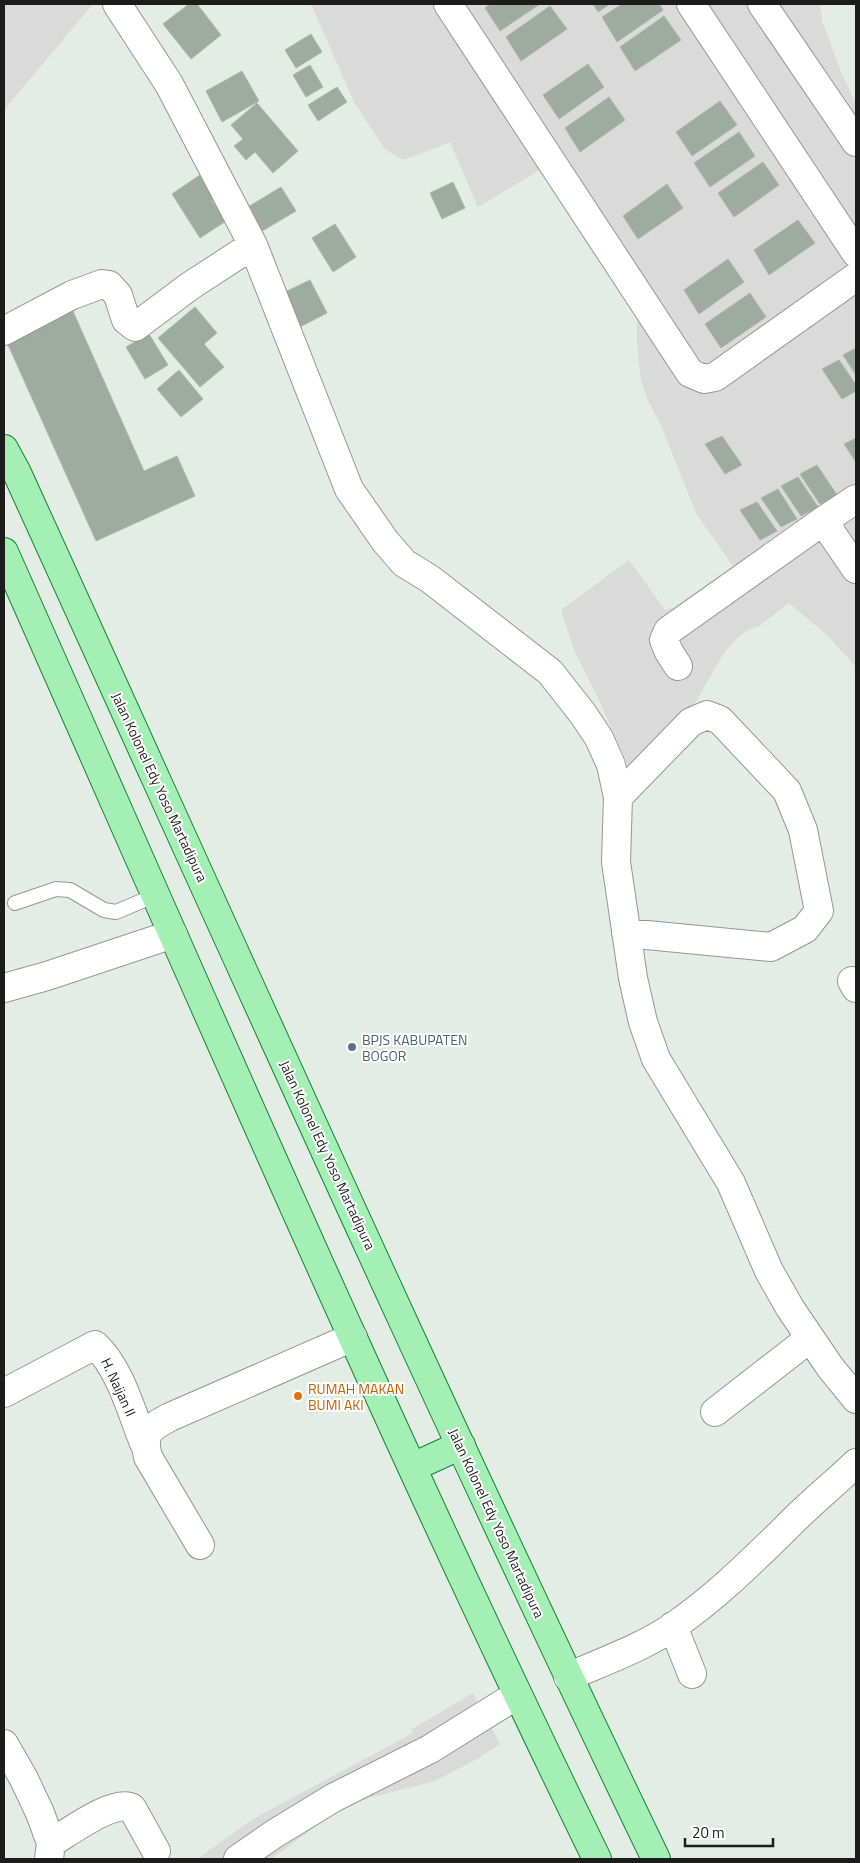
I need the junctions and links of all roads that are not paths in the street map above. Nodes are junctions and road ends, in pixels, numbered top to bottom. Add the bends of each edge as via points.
1 (117, 4) edge
2 (448, 4) edge
3 (691, 4) edge
4 (762, 4) edge
5 (856, 142) edge
6 (253, 245) junction
7 (856, 253) edge
8 (856, 277) edge
9 (4, 331) edge
10 (4, 449) edge
11 (856, 499) edge
12 (822, 521) junction
13 (4, 552) edge
14 (856, 570) edge
15 (678, 666) dead end
16 (618, 797) junction
17 (156, 895) junction
18 (15, 902) dead end
19 (626, 933) junction
20 (173, 934) junction
21 (4, 988) edge
22 (353, 1337) junction
23 (810, 1338) junction
24 (4, 1393) edge
25 (856, 1399) edge
26 (715, 1412) dead end
27 (144, 1443) junction
28 (461, 1445) junction
29 (856, 1463) edge
30 (413, 1467) junction
31 (200, 1545) dead end
32 (673, 1626) junction
33 (692, 1674) dead end
34 (568, 1677) junction
35 (517, 1695) junction
36 (4, 1744) edge
37 (50, 1851) edge
38 (156, 1851) dead end
39 (238, 1859) edge
40 (597, 1859) edge
41 (656, 1859) edge

1 - 6 street via 169,84
2 - 8 street via 690,373 704,380 715,377
3 - 7 street
4 - 5 street
6 - 9 street via 135,327 126,320 118,294 109,285 102,284 72,294
6 - 16 street via 349,489 404,563 550,672 599,738 611,765
10 - 28 main road, Jalan Kolonel Edy Yoso Martadipura
11 - 12 street
12 - 14 street
12 - 15 street via 668,631 664,640
13 - 17 main road
16 - 19 street via 616,862
16 - 19 street via 692,722 707,714 720,720 787,791 803,830 819,911 805,929 771,947
17 - 18 lane via 116,912 104,910 70,890 56,890
17 - 20 main road
19 - 23 street via 643,1022 656,1059 731,1183 769,1271
20 - 21 street
20 - 22 main road
22 - 27 street via 170,1417 148,1432
22 - 30 main road
23 - 25 street
23 - 26 street
24 - 27 street, H. Naijan II via 95,1345 113,1368
27 - 31 street via 148,1457
28 - 30 main road
28 - 34 main road, Jalan Kolonel Edy Yoso Martadipura
29 - 32 street via 711,1599
30 - 35 main road
32 - 33 street
32 - 34 street via 646,1643
34 - 41 main road, Jalan Kolonel Edy Yoso Martadipura
35 - 39 street via 430,1749 333,1798
35 - 40 main road
36 - 37 street via 24,1779
37 - 38 street via 107,1810 128,1805

